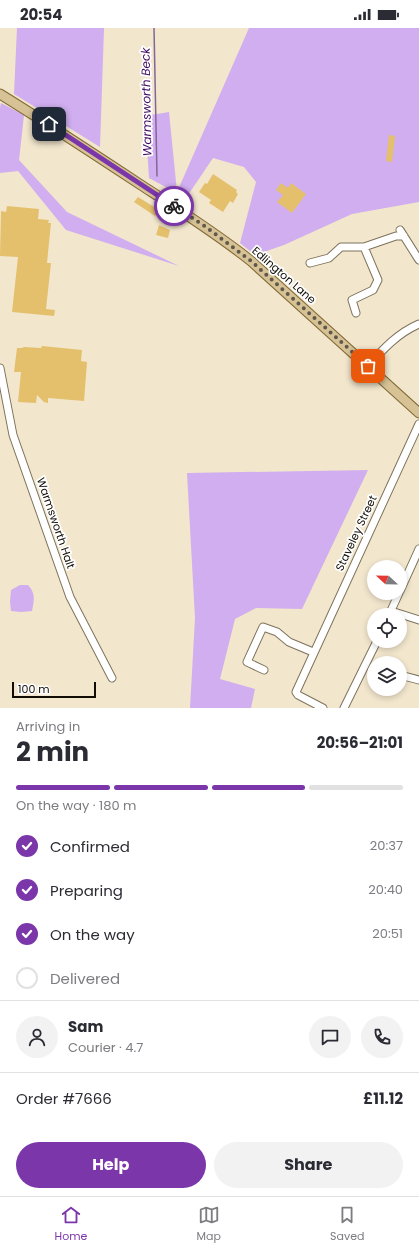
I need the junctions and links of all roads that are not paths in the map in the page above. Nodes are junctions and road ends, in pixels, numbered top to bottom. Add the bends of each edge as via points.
1 (0, 94) edge
2 (364, 247) junction
3 (419, 260) edge
4 (310, 263) dead end
5 (356, 313) dead end
6 (419, 324) edge
7 (368, 366) junction
8 (0, 368) edge
9 (419, 413) edge
10 (419, 424) edge
11 (419, 549) edge
12 (407, 576) edge
13 (407, 617) edge
14 (419, 620) edge
15 (373, 648) edge
16 (313, 652) junction
17 (366, 662) joint
18 (264, 670) dead end
19 (407, 677) edge
20 (112, 678) dead end
21 (419, 680) edge
22 (323, 708) edge
23 (344, 708) edge

1 - 7 main road, Edlington Lane via 186,214 238,251
2 - 3 street via 402,233
2 - 4 street via 340,247 329,258
2 - 5 street via 378,280 373,290 352,300
6 - 7 street via 385,346
7 - 9 main road, Edlington Lane
8 - 20 street, Warmsworth Halt via 13,435 70,597
10 - 16 street, Staveley Street
11 - 12 street
13 - 14 street
15 - 17 street
16 - 18 street via 263,627 247,662
16 - 22 street, Staveley Street via 296,692
17 - 23 street
19 - 21 street

